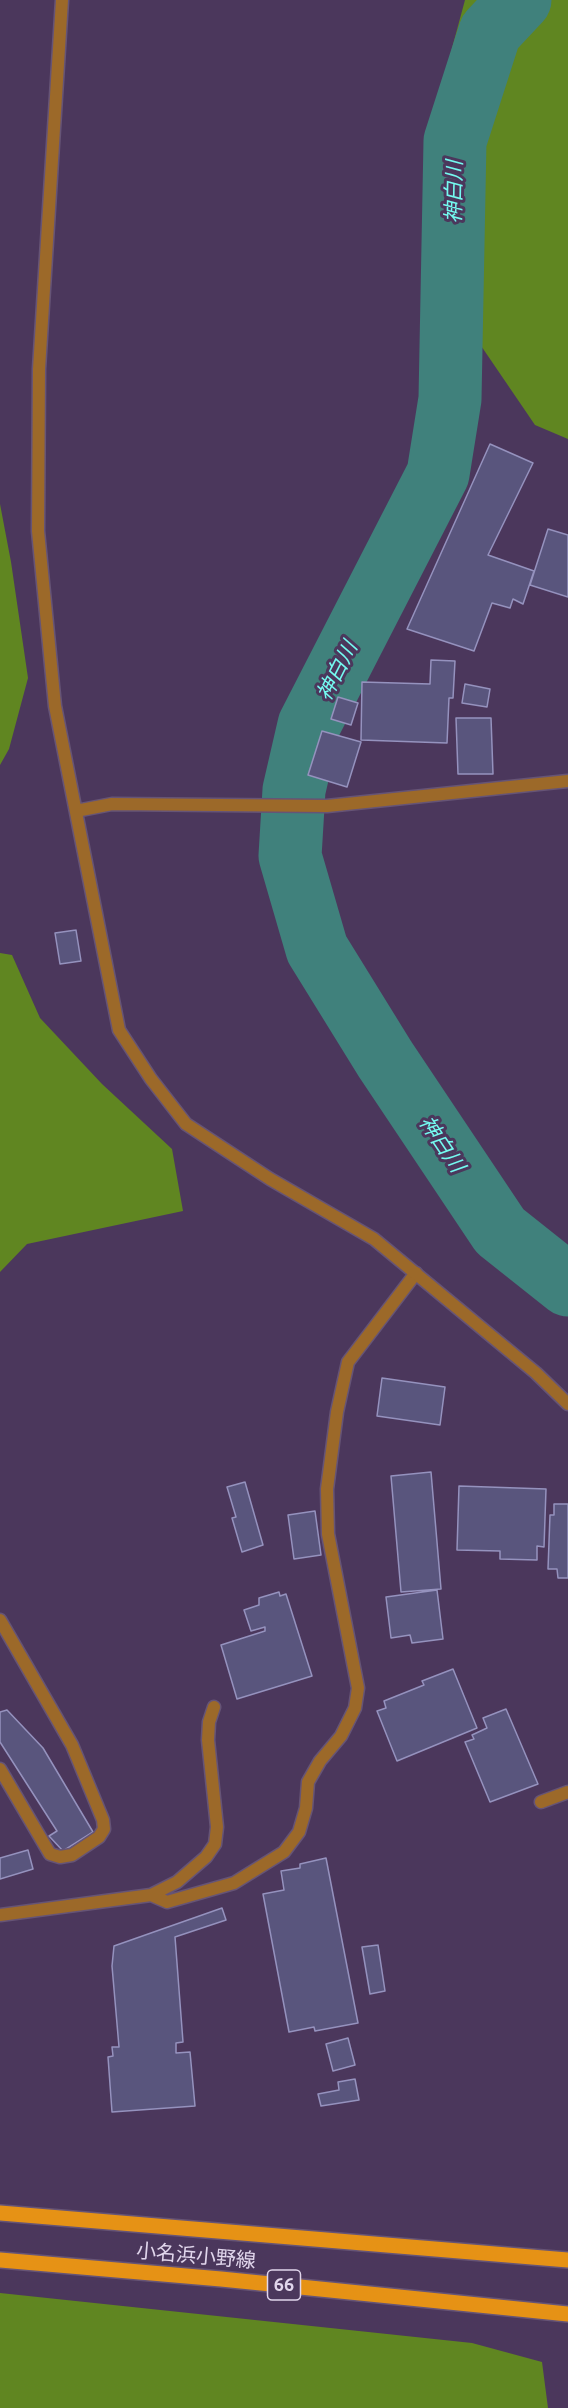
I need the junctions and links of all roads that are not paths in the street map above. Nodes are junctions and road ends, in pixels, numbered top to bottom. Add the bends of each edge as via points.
1 (62, 0) edge
2 (568, 781) edge
3 (76, 811) junction
4 (416, 1273) junction
5 (568, 1404) edge
6 (0, 1620) edge
7 (214, 1707) dead end
8 (0, 1770) edge
9 (568, 1792) edge
10 (541, 1802) dead end
11 (151, 1895) junction
12 (0, 1916) edge
13 (0, 2213) edge
14 (0, 2260) edge
15 (568, 2260) edge
16 (568, 2314) edge

1 - 3 street via 39,369 38,531 55,706
2 - 3 street via 327,806 112,804
3 - 4 street via 118,1030 151,1079 186,1124 270,1179 374,1239
4 - 5 street
4 - 11 street via 348,1362 337,1412 327,1489 328,1534 358,1688 355,1708 308,1782 299,1832 284,1852 234,1883 166,1902
6 - 8 street via 72,1745 104,1829 72,1856 50,1854
7 - 11 street via 208,1722 208,1740 217,1827 215,1844 177,1882
9 - 10 street
11 - 12 street
13 - 15 main road, 小名浜小野線
14 - 16 main road, 小名浜小野線 / 66

